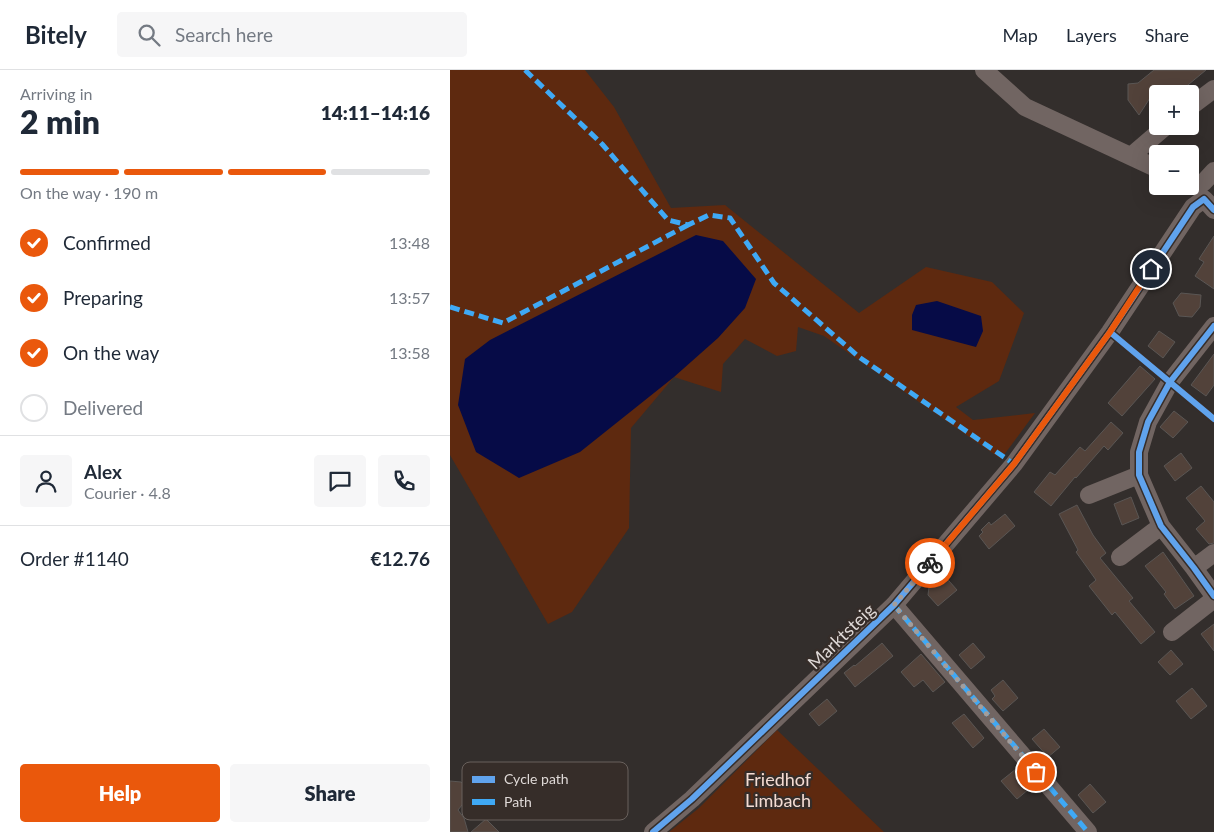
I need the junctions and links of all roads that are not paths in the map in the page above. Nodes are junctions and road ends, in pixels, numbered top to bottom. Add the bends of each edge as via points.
1 (984, 70) edge
2 (1214, 89) edge
3 (1199, 100) edge
4 (1156, 135) edge
5 (1131, 156) junction
6 (1149, 165) edge
7 (1203, 191) edge
8 (1214, 326) edge
9 (1139, 475) junction
10 (1089, 495) dead end
11 (1161, 526) junction
12 (1214, 553) edge
13 (1120, 557) dead end
14 (1194, 568) junction
15 (1214, 598) edge
16 (894, 605) junction
17 (1172, 632) dead end
18 (653, 832) edge
19 (1088, 832) edge

1 - 5 street via 1025,107
2 - 3 street
4 - 5 street
5 - 6 street
7 - 16 street, Marktsteig via 1110,332 1014,464
8 - 9 street via 1170,382 1148,422 1138,452
9 - 10 street
9 - 11 street
11 - 13 street
11 - 14 street
12 - 14 street
14 - 15 street
15 - 17 street
16 - 18 street, Marktsteig via 692,799
16 - 19 street

